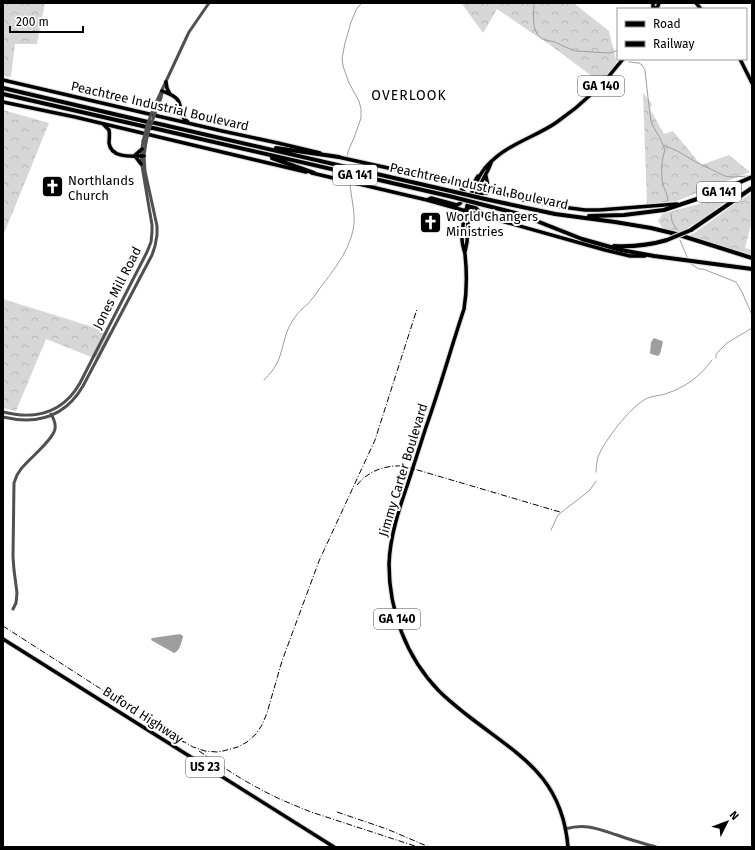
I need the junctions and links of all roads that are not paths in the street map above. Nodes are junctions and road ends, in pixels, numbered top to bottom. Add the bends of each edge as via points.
1 (208, 3) edge
2 (622, 60) edge
3 (740, 60) edge
4 (3, 80) edge
5 (166, 82) junction
6 (752, 83) edge
7 (3, 88) edge
8 (162, 91) junction
9 (3, 94) edge
10 (170, 95) junction
11 (3, 102) edge
12 (180, 112) junction
13 (173, 119) junction
14 (189, 123) junction
15 (103, 124) junction
16 (119, 128) junction
17 (110, 136) junction
18 (145, 143) junction
19 (248, 144) junction
20 (142, 150) junction
21 (257, 152) junction
22 (134, 156) junction
23 (143, 156) junction
24 (339, 157) junction
25 (491, 162) junction
26 (141, 164) junction
27 (314, 173) junction
28 (486, 174) junction
29 (752, 177) edge
30 (148, 182) junction
31 (458, 184) junction
32 (465, 185) junction
33 (476, 187) junction
34 (752, 188) edge
35 (493, 192) junction
36 (427, 200) junction
37 (472, 200) junction
38 (524, 200) junction
39 (684, 203) junction
40 (457, 208) junction
41 (466, 213) junction
42 (484, 216) junction
43 (575, 216) junction
44 (157, 221) junction
45 (151, 222) junction
46 (467, 242) junction
47 (610, 246) junction
48 (465, 253) junction
49 (654, 256) junction
50 (752, 258) edge
51 (752, 269) edge
52 (50, 411) junction
53 (3, 412) edge
54 (52, 415) junction
55 (3, 417) edge
56 (13, 609) dead end
57 (3, 639) edge
58 (565, 828) junction
59 (334, 847) edge
60 (568, 847) edge
61 (656, 847) edge

1 - 5 street via 190,32
2 - 25 main road, Jimmy Carter Boulevard / GA 140 via 600,86 556,123 510,148
3 - 6 main road
4 - 13 main road, Peachtree Industrial Boulevard
5 - 8 street
5 - 10 main road
7 - 19 highway, Peachtree Industrial Boulevard / GA 141
8 - 10 main road
8 - 18 street, bridge via 148,123
9 - 21 highway, Peachtree Industrial Boulevard / GA 141
10 - 12 main road via 176,98
11 - 15 main road, Peachtree Industrial Boulevard
12 - 13 main road
12 - 14 main road
13 - 14 main road, Peachtree Industrial Boulevard
14 - 24 main road, Peachtree Industrial Boulevard
15 - 16 main road, Peachtree Industrial Boulevard
15 - 17 main road via 109,130
16 - 17 main road
16 - 27 main road, Peachtree Industrial Boulevard
17 - 22 main road via 109,144 114,152
18 - 20 street
18 - 23 street
18 - 30 street, Jones Mill Road
19 - 24 highway
19 - 43 highway, Peachtree Industrial Boulevard / GA 141, bridge via 485,199
20 - 22 main road
20 - 23 street
21 - 27 highway
21 - 47 highway, Peachtree Industrial Boulevard / GA 141, bridge via 519,214 582,239
22 - 23 main road
22 - 26 main road
23 - 26 street, Jones Mill Road
23 - 30 street, Jones Mill Road
24 - 31 main road, Peachtree Industrial Boulevard
25 - 28 main road, Jimmy Carter Boulevard / GA 140
25 - 32 main road via 484,167 475,181
25 - 33 main road, Jimmy Carter Boulevard / GA 140 via 484,169
26 - 45 street, Jones Mill Road
27 - 36 main road, Peachtree Industrial Boulevard
28 - 33 main road, Jimmy Carter Boulevard / GA 140
28 - 35 main road via 488,186
29 - 39 highway, GA 141
30 - 44 street, Jones Mill Road
31 - 32 main road, Peachtree Industrial Boulevard
31 - 36 main road via 464,192 459,204 431,198
32 - 33 main road, Peachtree Industrial Boulevard
32 - 37 main road
33 - 35 main road, Peachtree Industrial Boulevard
33 - 37 main road, Jimmy Carter Boulevard / GA 140
33 - 37 main road
34 - 47 highway, GA 141, bridge via 691,230 667,240 648,245
35 - 38 main road, Peachtree Industrial Boulevard
36 - 40 main road, Peachtree Industrial Boulevard
37 - 38 main road via 484,192
37 - 40 main road via 464,207
37 - 41 main road, Jimmy Carter Boulevard / GA 140
37 - 42 main road
38 - 39 main road via 562,208 592,210
39 - 43 highway, GA 141 via 648,212
40 - 41 main road, Peachtree Industrial Boulevard
40 - 41 main road via 463,215
41 - 42 main road, Peachtree Industrial Boulevard
41 - 46 main road, Jimmy Carter Boulevard / GA 140
41 - 48 main road, Jimmy Carter Boulevard / GA 140 via 462,242
42 - 46 main road via 470,219
42 - 49 main road, Peachtree Industrial Boulevard via 630,256
43 - 50 highway, Peachtree Industrial Boulevard via 676,234
44 - 45 street
44 - 54 street, Jones Mill Road via 154,251 83,386 64,409
45 - 52 street, Jones Mill Road via 152,238 147,252 80,383 67,400
46 - 48 main road, Jimmy Carter Boulevard / GA 140
47 - 49 highway
48 - 58 main road, Jimmy Carter Boulevard / GA 140 via 464,309 394,528 389,563 392,600 408,647 418,664 452,703 513,749 541,775 559,806
49 - 51 highway
52 - 53 street, Jones Mill Road via 27,416
52 - 54 street
54 - 55 street, Jones Mill Road via 27,421
54 - 56 street via 56,425 53,434 20,469 14,483 13,556 17,594
57 - 59 main road, Buford Highway / US 23
58 - 60 main road, Jimmy Carter Boulevard / GA 140
58 - 61 street via 593,827

